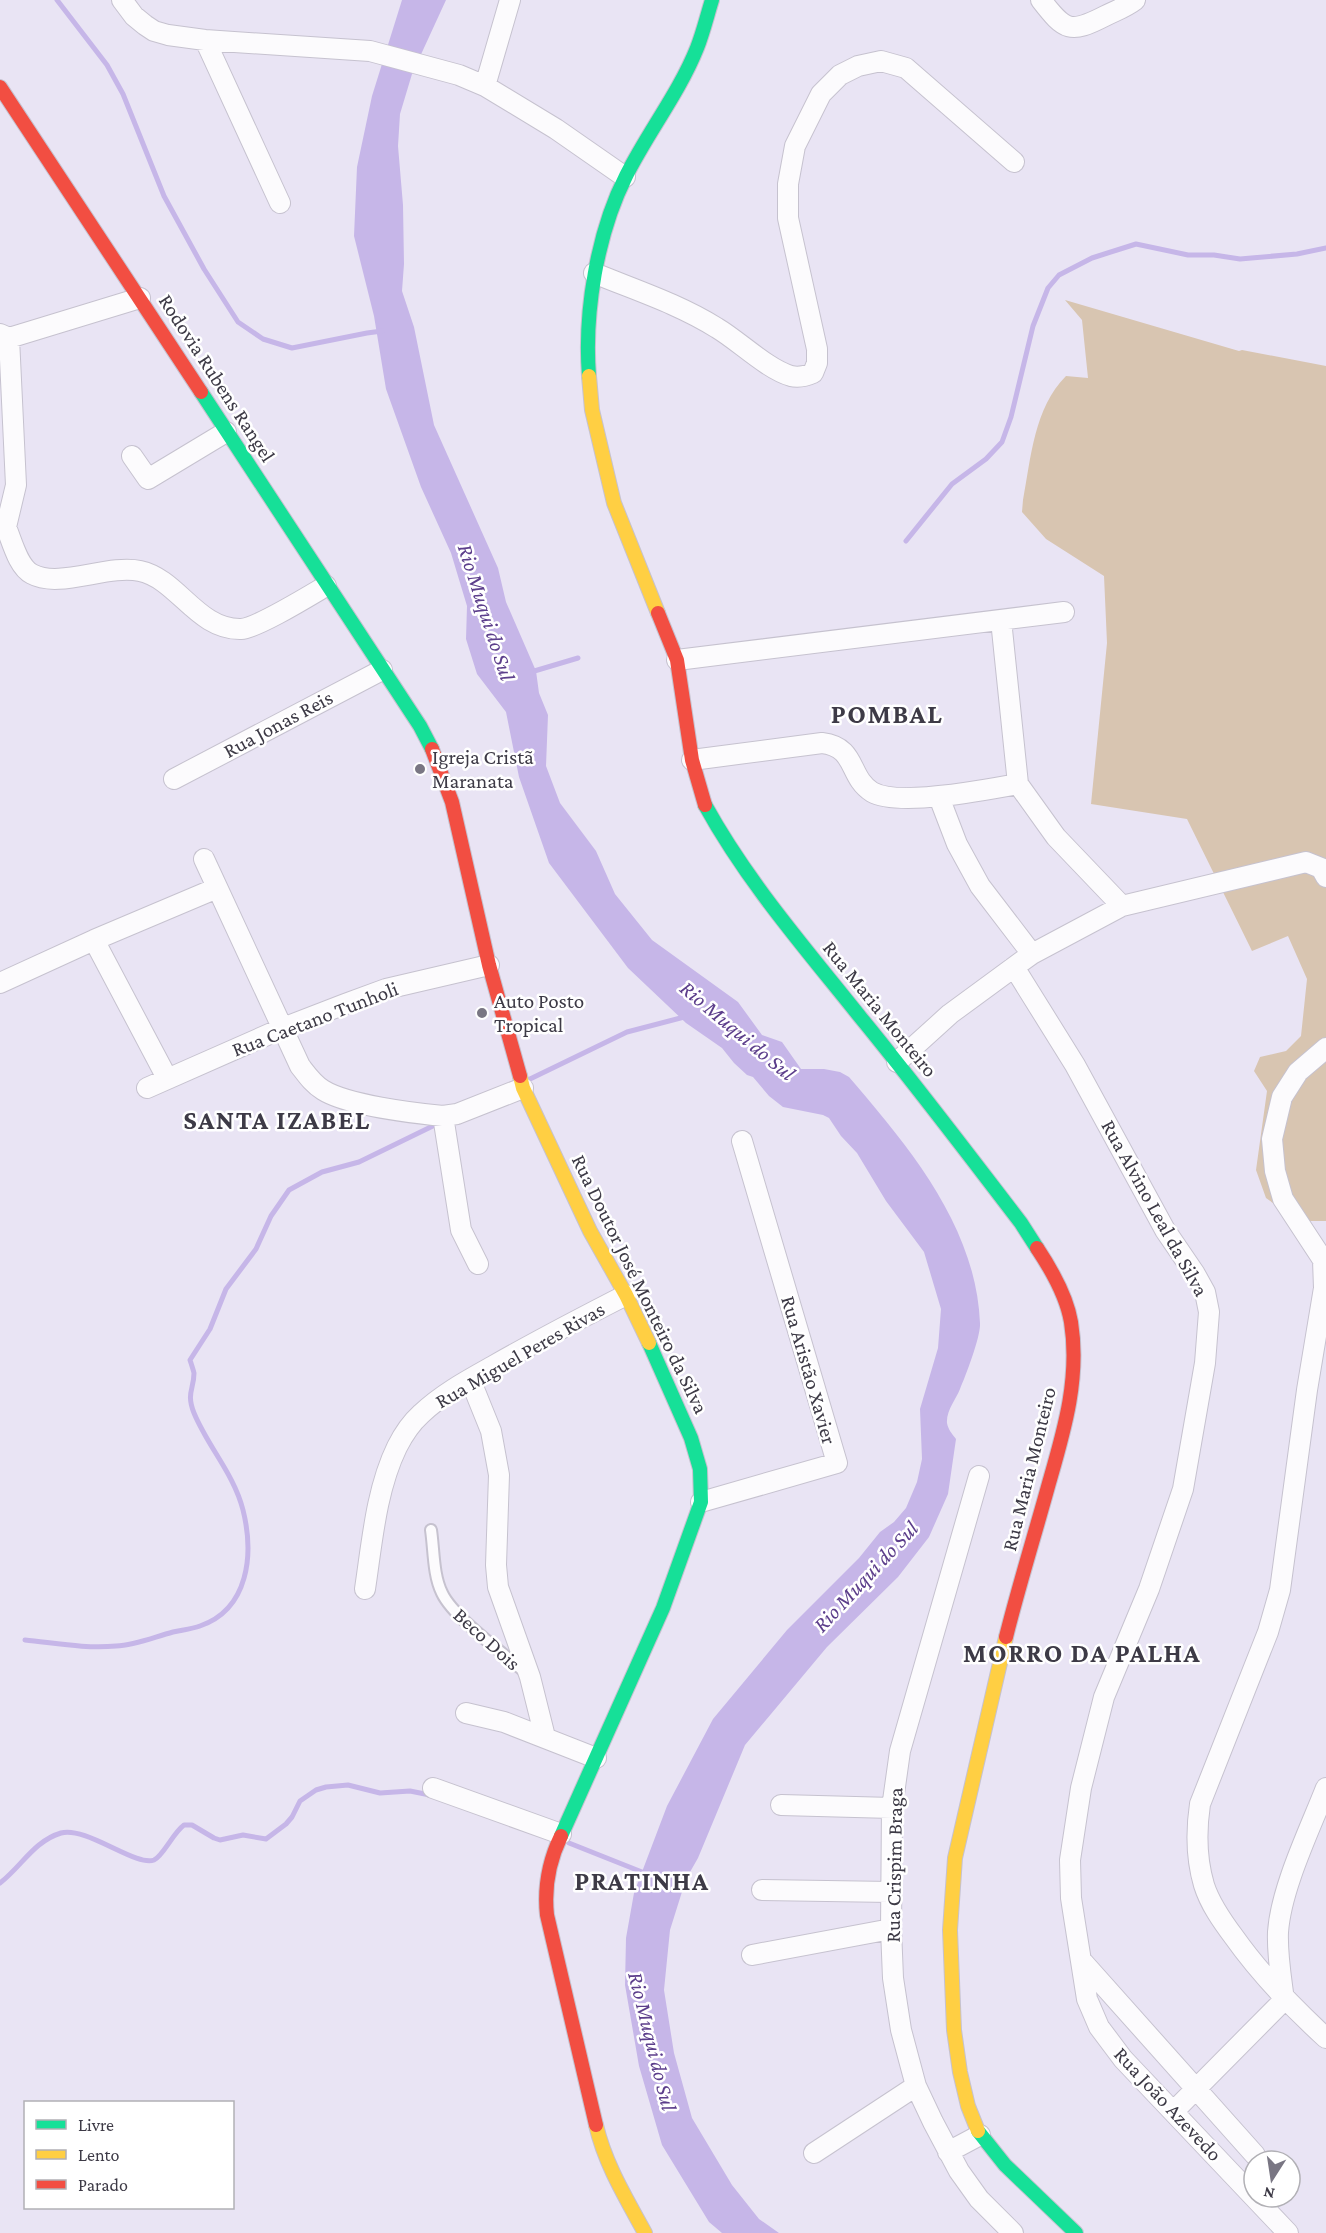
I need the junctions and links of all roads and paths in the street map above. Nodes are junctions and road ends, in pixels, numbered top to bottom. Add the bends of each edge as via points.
1 (122, 0) edge
2 (510, 0) edge
3 (712, 0) edge
4 (1041, 0) edge
5 (1134, 0) edge
6 (205, 40) junction
7 (485, 86) junction
8 (0, 87) edge
9 (1014, 162) dead end
10 (625, 177) junction
11 (280, 203) dead end
12 (594, 273) junction
13 (140, 298) junction
14 (4, 336) edge
15 (226, 432) junction
16 (132, 456) dead end
17 (3, 527) edge
18 (326, 586) junction
19 (1064, 612) dead end
20 (1001, 620) junction
21 (673, 651) junction
22 (382, 670) junction
23 (397, 693) joint
24 (692, 760) junction
25 (174, 779) dead end
26 (1018, 784) junction
27 (939, 797) junction
28 (204, 859) dead end
29 (1326, 877) edge
30 (217, 888) junction
31 (1122, 906) junction
32 (93, 940) junction
33 (1032, 954) junction
34 (489, 965) junction
35 (1014, 967) junction
36 (0, 983) edge
37 (284, 1028) junction
38 (1326, 1048) edge
39 (897, 1062) junction
40 (167, 1078) junction
41 (147, 1088) dead end
42 (523, 1088) junction
43 (443, 1116) junction
44 (742, 1141) dead end
45 (478, 1264) dead end
46 (626, 1295) junction
47 (470, 1379) junction
48 (1317, 1389) edge
49 (979, 1476) dead end
50 (701, 1502) junction
51 (431, 1530) dead end
52 (365, 1589) dead end
53 (530, 1677) junction
54 (466, 1713) dead end
55 (545, 1737) junction
56 (596, 1758) junction
57 (433, 1788) dead end
58 (1326, 1788) edge
59 (781, 1805) dead end
60 (892, 1808) junction
61 (561, 1834) junction
62 (762, 1890) dead end
63 (891, 1892) junction
64 (891, 1929) junction
65 (752, 1955) dead end
66 (1079, 1958) junction
67 (1284, 2000) junction
68 (1326, 2038) edge
69 (916, 2086) junction
70 (1196, 2090) junction
71 (1174, 2111) junction
72 (980, 2134) junction
73 (1250, 2149) edge
74 (948, 2152) junction
75 (814, 2153) dead end
76 (645, 2233) edge
77 (1013, 2233) edge
78 (1076, 2233) edge
79 (1288, 2233) edge

1 - 6 street via 134,16 154,31
2 - 7 street
3 - 10 street, Rua Maria Monteiro via 697,48 681,81
4 - 5 street via 1059,22 1082,27
6 - 7 street via 370,51
6 - 11 street
7 - 10 street
8 - 13 street, Rodovia Rubens Rangel
9 - 12 street via 906,68 881,61 858,66 840,75 821,94 795,146 788,184 788,218 817,349 813,373 804,376 791,376 717,327
10 - 12 street, Rua Maria Monteiro
12 - 21 street, Rua Maria Monteiro via 587,350 592,410 614,503
13 - 14 street
13 - 15 street, Rodovia Rubens Rangel
14 - 17 street via 16,485
15 - 16 street via 148,479
15 - 18 street, Rodovia Rubens Rangel
17 - 18 street via 22,564 40,578 140,571 163,583 215,624 238,629 249,628
18 - 22 street, Rodovia Rubens Rangel
19 - 20 street
20 - 21 street
20 - 26 street
21 - 24 street, Rua Maria Monteiro
22 - 23 street, Rodovia Rubens Rangel
22 - 25 street, Rua Jonas Reis
23 - 34 street, Rua Doutor José Monteiro da Silva via 420,726 452,802
24 - 27 street via 835,745 843,750 861,781 880,796
24 - 39 street, Rua Maria Monteiro via 703,801 763,896
26 - 27 street
26 - 31 street via 1056,837
27 - 33 street via 957,844 980,886
28 - 30 street
29 - 31 street via 1321,868 1306,862 1283,865
30 - 32 street
30 - 37 street
31 - 33 street
32 - 36 street
32 - 40 street
33 - 35 street
34 - 37 street, Rua Caetano Tunholi via 386,989
34 - 42 street, Rua Doutor José Monteiro da Silva
35 - 39 street via 950,1014
35 - 66 street, Rua Alvino Leal da Silva via 1195,1274 1205,1292 1209,1312 1205,1363 1183,1489 1149,1589 1104,1697 1081,1788 1070,1860
37 - 40 street, Rua Caetano Tunholi
37 - 43 street via 300,1066 325,1091 344,1099
38 - 48 street via 1298,1072 1282,1097 1272,1139 1283,1199 1323,1260
39 - 72 street, Rua Maria Monteiro via 1045,1260 1071,1320 1074,1349 1073,1385 1062,1437 1008,1630 955,1858 950,1930 954,2030 968,2106
40 - 41 street, Rua Caetano Tunholi
42 - 43 street
42 - 46 street, Rua Doutor José Monteiro da Silva via 590,1231
43 - 45 street via 461,1230
44 - 50 street, Rua Aristão Xavier via 837,1463
46 - 47 street, Rua Miguel Peres Rivas
46 - 50 street, Rua Doutor José Monteiro da Silva via 691,1438 700,1469
47 - 52 street, Rua Miguel Peres Rivas via 421,1414 396,1449 378,1509
47 - 53 street via 491,1431 499,1475 498,1587
48 - 67 street via 1280,1590 1268,1632 1200,1804 1196,1831 1204,1886 1219,1916
49 - 60 street, Rua Crispim Braga via 900,1751
50 - 56 street, Rua Doutor José Monteiro da Silva via 663,1608
51 - 53 lane, Beco Dois via 442,1595
53 - 55 street
54 - 55 street
55 - 56 street
56 - 61 street, Rua Doutor José Monteiro da Silva
57 - 61 street
58 - 67 street via 1286,1892 1278,1929
59 - 60 street
60 - 63 street, Rua Crispim Braga
61 - 76 street, Rua Doutor José Monteiro da Silva via 546,1875 544,1902 549,1927 600,2141
62 - 63 street
63 - 64 street, Rua Crispim Braga
64 - 65 street
64 - 69 street, Rua Crispim Braga via 901,2030
66 - 70 street
66 - 71 street, Rua João Azevedo via 1087,1999 1099,2027
67 - 68 street
67 - 70 street
69 - 74 street, Rua Crispim Braga
69 - 75 street
70 - 71 street
70 - 73 street
71 - 79 street, Rua João Azevedo
72 - 74 street
72 - 78 street, Rua Maria Monteiro via 1005,2165
74 - 77 street, Rua Crispim Braga via 980,2199

